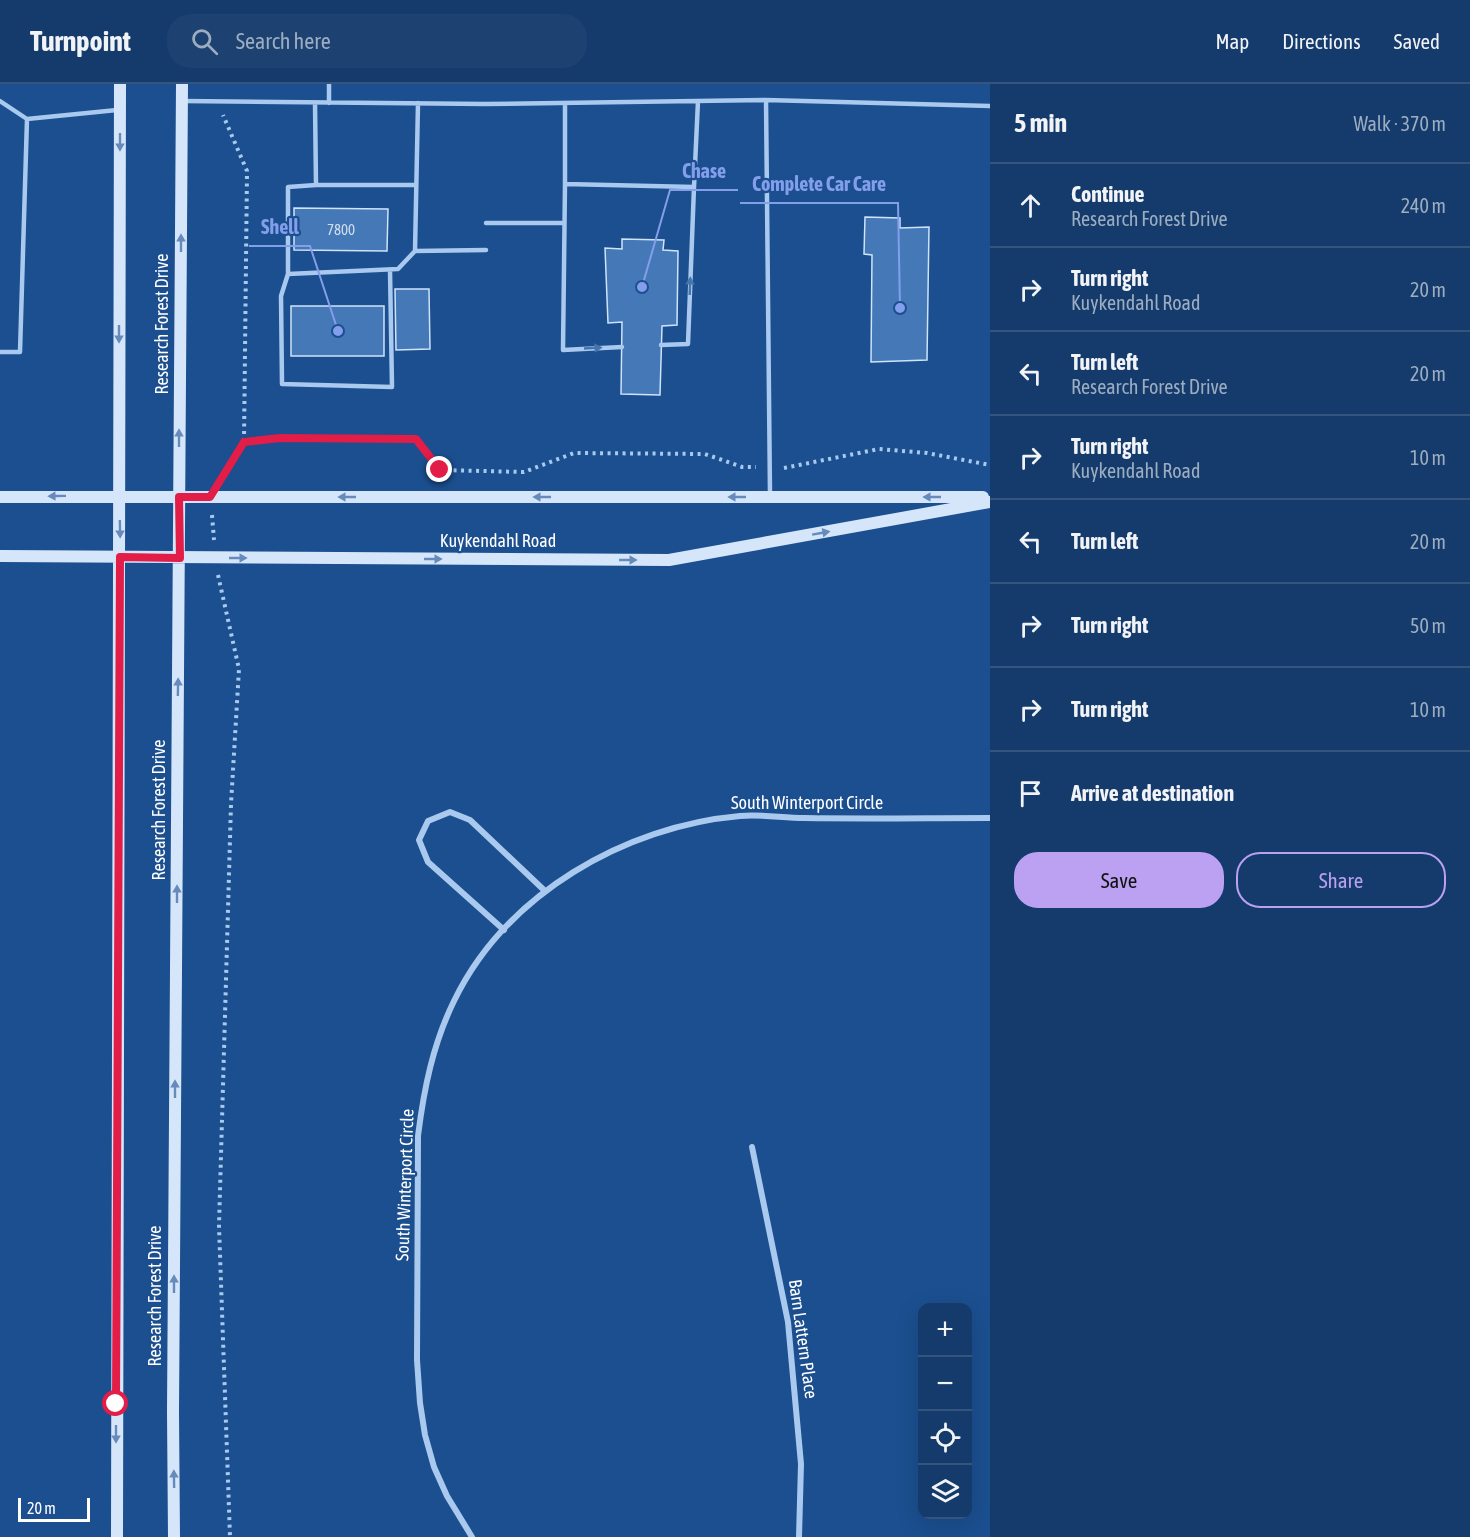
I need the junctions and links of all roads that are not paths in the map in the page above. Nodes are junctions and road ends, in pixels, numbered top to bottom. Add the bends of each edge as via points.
1 (120, 84) edge
2 (182, 84) edge
3 (329, 84) edge
4 (182, 100) junction
5 (766, 100) junction
6 (0, 101) edge
7 (698, 101) junction
8 (315, 103) junction
9 (328, 103) junction
10 (565, 103) junction
11 (418, 104) junction
12 (990, 106) edge
13 (120, 110) junction
14 (27, 119) junction
15 (565, 184) junction
16 (316, 185) junction
17 (416, 185) junction
18 (694, 187) junction
19 (486, 223) dead end
20 (564, 224) junction
21 (486, 250) dead end
22 (415, 251) junction
23 (390, 270) junction
24 (288, 274) junction
25 (661, 345) dead end
26 (622, 347) dead end
27 (0, 352) edge
28 (119, 496) junction
29 (0, 497) edge
30 (179, 497) junction
31 (770, 497) junction
32 (990, 500) edge
33 (0, 556) edge
34 (120, 557) junction
35 (180, 558) junction
36 (990, 818) edge
37 (545, 891) junction
38 (504, 930) junction
39 (752, 1147) dead end
40 (117, 1537) edge
41 (174, 1537) edge
42 (472, 1537) edge
43 (800, 1537) edge

1 - 13 main road
2 - 4 main road, Research Forest Drive
3 - 9 lane
4 - 8 lane
30 -> 4 main road, Research Forest Drive
5 - 7 lane
5 - 12 lane
5 - 31 lane
6 - 14 lane
7 - 10 lane
7 - 18 lane
8 - 9 lane
8 - 16 lane
9 - 11 lane
10 - 11 lane
10 - 15 lane
11 - 17 lane
13 - 14 lane
13 -> 28 main road
14 - 27 lane via 20,352
15 - 18 lane
15 - 20 lane
16 - 17 lane
16 - 24 lane via 288,187
17 - 22 lane
25 -> 18 lane via 688,344
19 - 20 lane
20 -> 26 lane via 563,350
21 - 22 lane
22 - 23 lane via 398,269
23 - 24 lane
23 - 24 lane via 392,387 282,384 281,296
28 -> 29 main road, Kuykendahl Road
28 - 30 main road, Kuykendahl Road
28 -> 34 main road
31 -> 30 main road, Kuykendahl Road
30 - 35 main road, Research Forest Drive
32 -> 31 main road, Kuykendahl Road
35 -> 32 main road, Kuykendahl Road via 669,560
33 - 34 main road, Kuykendahl Road
34 - 35 main road, Kuykendahl Road
34 -> 40 main road
41 -> 35 main road, Research Forest Drive
36 - 37 street, South Winterport Circle via 741,816 681,825 609,852
37 - 38 street, South Winterport Circle
37 - 38 street via 470,820 450,812 428,821 419,840 428,862
38 - 42 street, South Winterport Circle via 464,984 440,1035 428,1070 418,1136 420,1403 434,1467
39 - 43 street, Barn Lattern Place via 788,1322 801,1464

